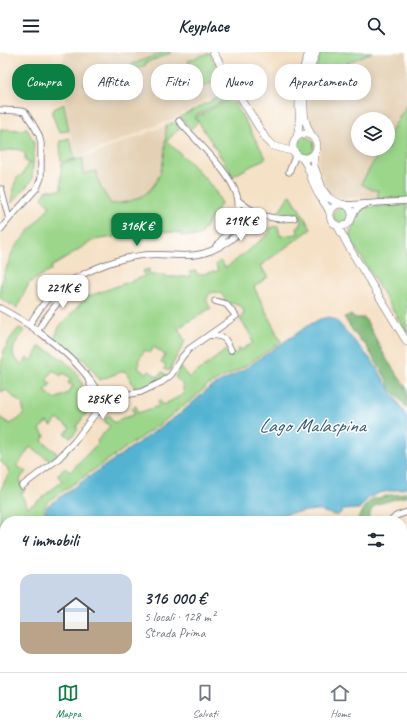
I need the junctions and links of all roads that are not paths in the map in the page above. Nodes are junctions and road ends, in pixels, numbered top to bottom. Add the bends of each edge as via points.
1 (213, 52) edge
2 (309, 52) edge
3 (316, 52) edge
4 (0, 110) edge
5 (178, 121) dead end
6 (297, 136) junction
7 (312, 136) junction
8 (315, 152) junction
9 (298, 156) junction
10 (0, 189) edge
11 (239, 201) junction
12 (407, 201) edge
13 (373, 202) junction
14 (343, 204) junction
15 (257, 214) junction
16 (330, 214) junction
17 (294, 218) dead end
18 (9, 219) junction
19 (351, 219) junction
20 (337, 225) junction
21 (0, 230) edge
22 (350, 249) junction
23 (210, 251) junction
24 (76, 278) junction
25 (215, 300) dead end
26 (0, 308) edge
27 (29, 325) junction
28 (37, 332) junction
29 (210, 335) junction
30 (407, 342) edge
31 (231, 350) dead end
32 (88, 379) junction
33 (104, 400) junction
34 (96, 402) junction
35 (89, 421) junction
36 (22, 486) dead end
37 (407, 512) edge
38 (396, 516) edge

1 - 9 street via 266,139 273,146
2 - 6 street via 301,80
3 - 7 street via 305,91 304,105 306,124
4 - 18 street via 24,112 42,143 41,178 37,188
5 - 11 street via 224,173 234,187
6 - 7 street
6 - 9 street via 293,143
7 - 8 street via 317,146
8 - 9 street via 308,158
8 - 14 street via 314,166 323,190 329,198
9 - 16 street via 306,164
10 - 18 street
11 - 15 street
11 - 23 street via 232,225 222,240
12 - 13 street
13 - 14 street
13 - 19 street via 360,206
14 - 16 street via 333,208
14 - 19 street via 351,209
15 - 17 street via 275,219
15 - 23 street via 226,243
16 - 20 street
18 - 21 street
19 - 20 street via 344,225
19 - 22 street via 346,236
20 - 22 street
22 - 30 street
23 - 24 street via 194,255 151,254 112,261
24 - 27 street via 55,292
24 - 28 street via 45,317
25 - 29 street via 226,304 236,316
26 - 27 street
27 - 28 street
28 - 32 street via 71,359
29 - 31 street via 226,339
29 - 33 street via 189,349 171,375 162,382 141,392
32 - 33 street
32 - 34 street
33 - 34 street via 98,398
33 - 34 street via 98,406
33 - 35 street
34 - 35 street via 95,414
35 - 36 street via 58,459
37 - 38 street

